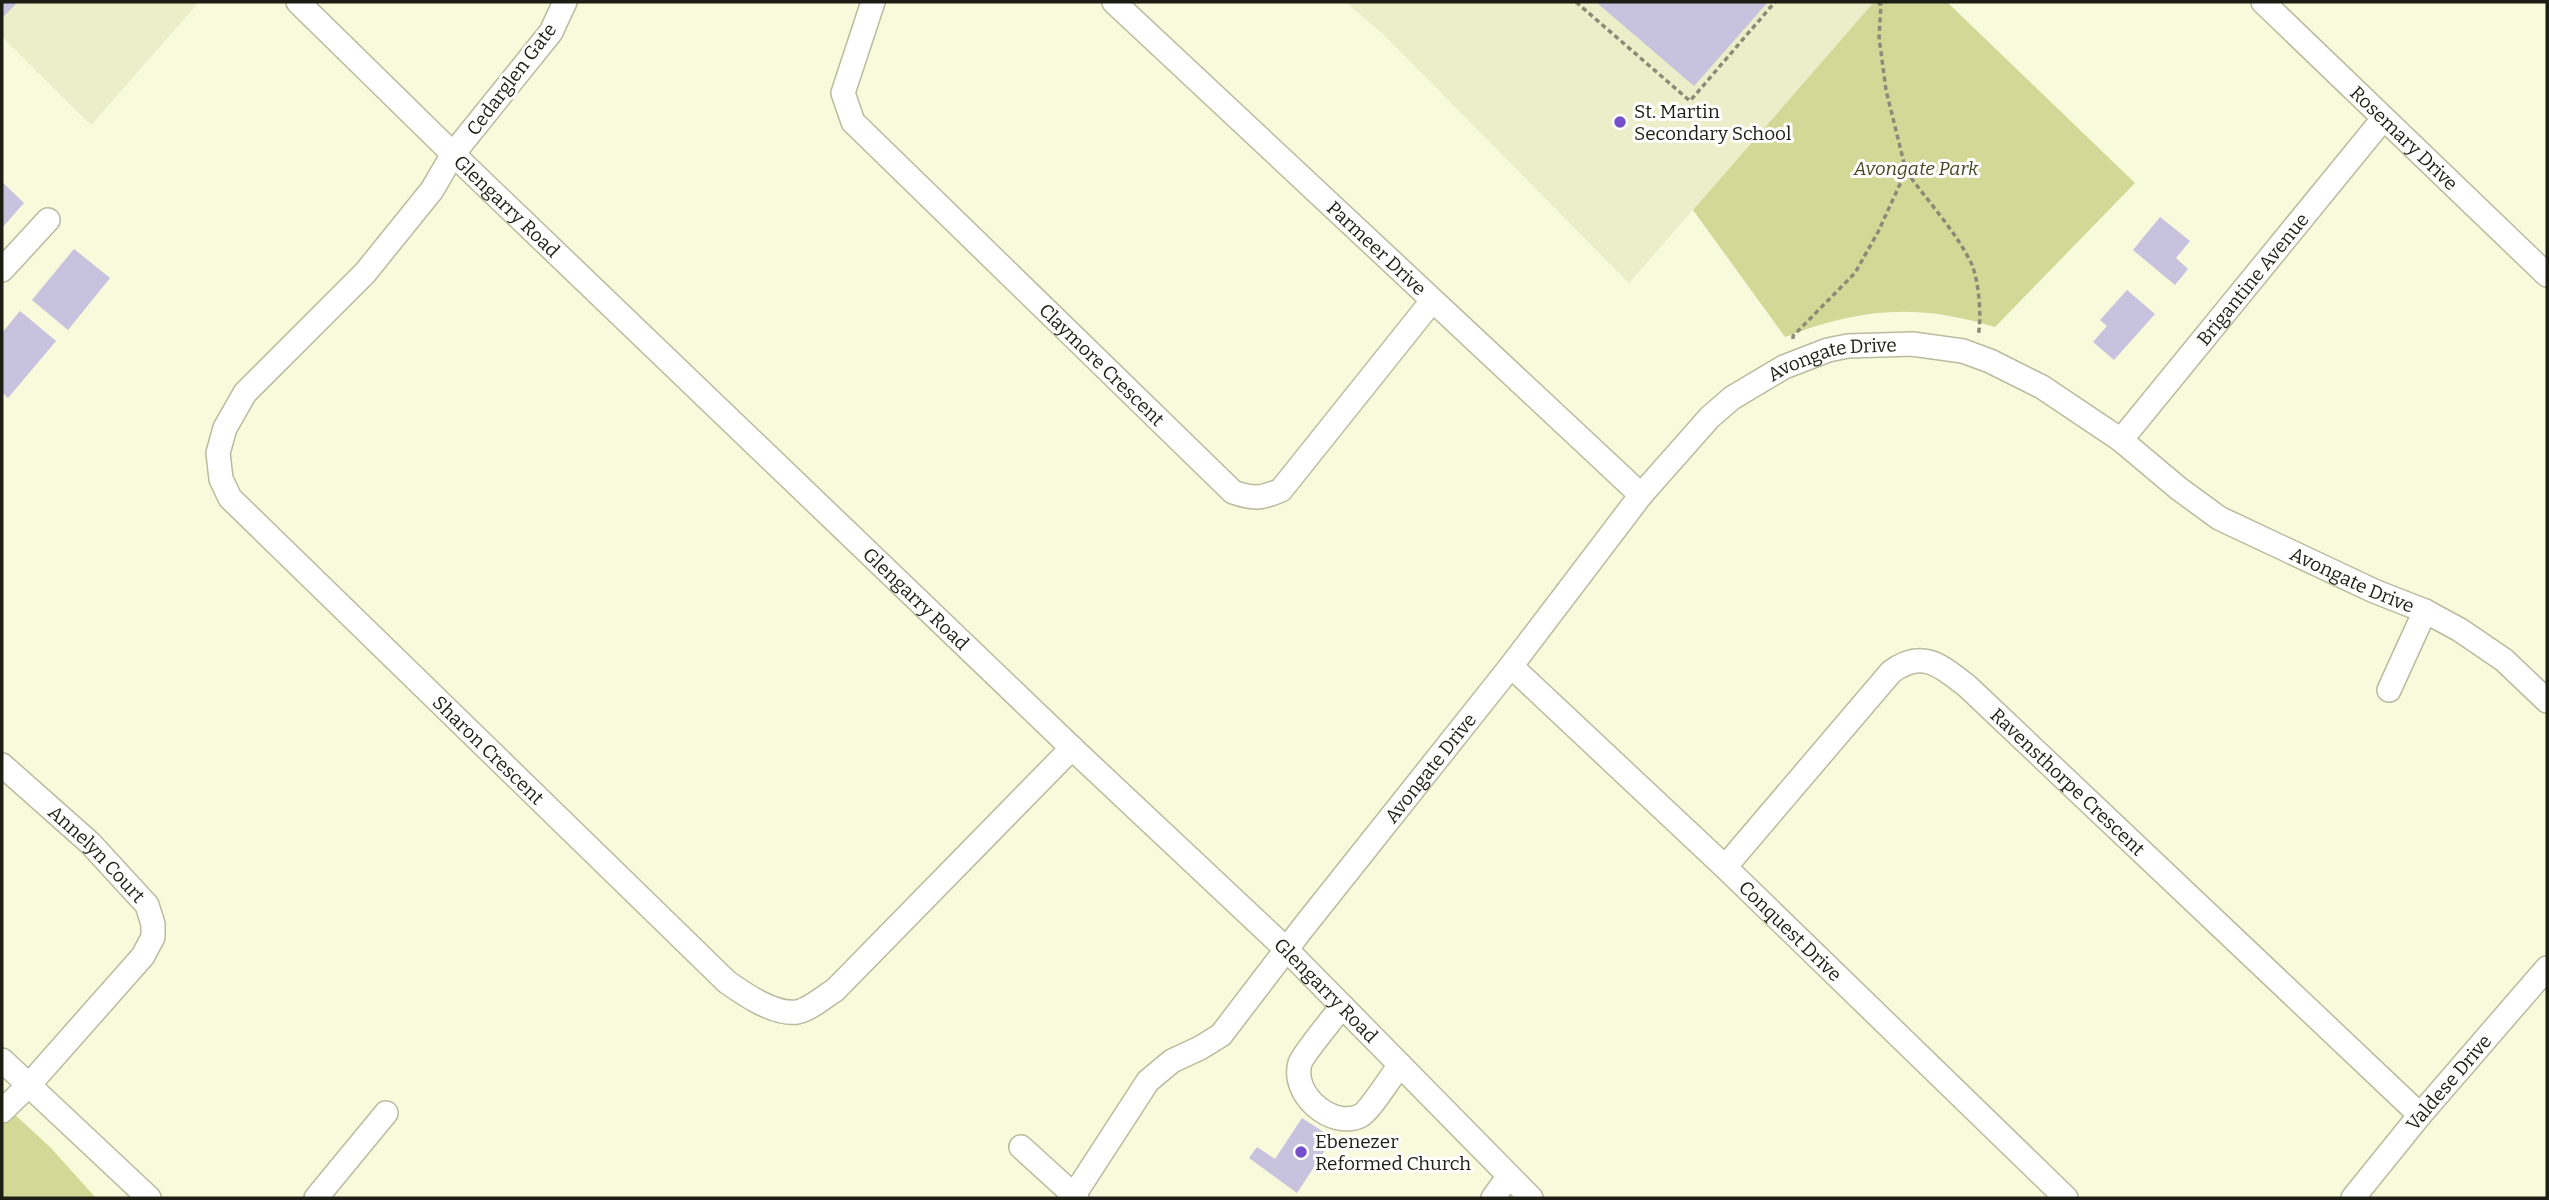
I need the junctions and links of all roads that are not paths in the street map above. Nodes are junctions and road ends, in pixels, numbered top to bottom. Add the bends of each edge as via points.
1 (298, 2) edge
2 (565, 2) edge
3 (873, 2) edge
4 (1114, 2) edge
5 (2263, 2) edge
6 (2384, 120) junction
7 (453, 154) junction
8 (48, 220) dead end
9 (2, 270) edge
10 (2547, 275) edge
11 (1432, 301) junction
12 (2121, 440) junction
13 (1641, 495) junction
14 (2425, 611) junction
15 (1511, 666) junction
16 (2389, 690) dead end
17 (2547, 701) edge
18 (1072, 748) junction
19 (2, 765) edge
20 (1725, 867) junction
21 (1286, 950) junction
22 (2547, 968) edge
23 (1342, 1006) junction
24 (2, 1060) edge
25 (1400, 1065) junction
26 (29, 1085) junction
27 (2, 1111) edge
28 (386, 1113) dead end
29 (2420, 1115) junction
30 (1021, 1147) dead end
31 (1509, 1176) junction
32 (1075, 1197) edge
33 (149, 1198) edge
34 (316, 1198) edge
35 (1493, 1198) edge
36 (1531, 1198) edge
37 (2066, 1198) edge
38 (2353, 1198) edge

1 - 7 street, Glengarry Road
2 - 7 street, Cedarglen Gate via 551,32
3 - 11 street, Claymore Crescent via 844,93 852,122 1233,492 1252,498 1281,490
4 - 11 street, Parmeer Drive
5 - 6 street, Rosemary Drive
6 - 10 street, Rosemary Drive
6 - 12 street, Brigantine Avenue
7 - 18 street, Glengarry Road
7 - 18 street, Sharon Crescent via 432,190 365,273 245,393 225,428 218,453 221,479 240,508 727,982 749,998 797,1012 835,990
8 - 9 street
11 - 13 street, Parmeer Drive
12 - 13 street, Avongate Drive via 2042,387 1973,354 1912,344 1848,346 1791,365 1732,398
12 - 14 street, Avongate Drive via 2219,518
13 - 15 street, Avongate Drive
14 - 16 street
14 - 17 street, Avongate Drive via 2504,660
15 - 20 street, Conquest Drive
15 - 21 street, Avongate Drive
18 - 21 street, Glengarry Road
19 - 26 street, Annelyn Court via 90,844 147,905 153,924 153,937 143,956
20 - 29 street, Ravensthorpe Crescent via 1891,672 1920,659 1942,667 1967,686
20 - 37 street, Conquest Drive
21 - 23 street, Glengarry Road
21 - 32 street, Avongate Drive via 1221,1035 1172,1061 1148,1081
22 - 29 street, Valdese Drive
23 - 25 street, Glengarry Road
23 - 25 street via 1300,1062 1301,1084 1318,1110 1344,1120 1363,1115
24 - 26 street
25 - 31 street, Glengarry Road
26 - 27 street, Annelyn Court
26 - 33 street
28 - 34 street
29 - 38 street, Valdese Drive
30 - 32 street
31 - 35 street
31 - 36 street, Glengarry Road

